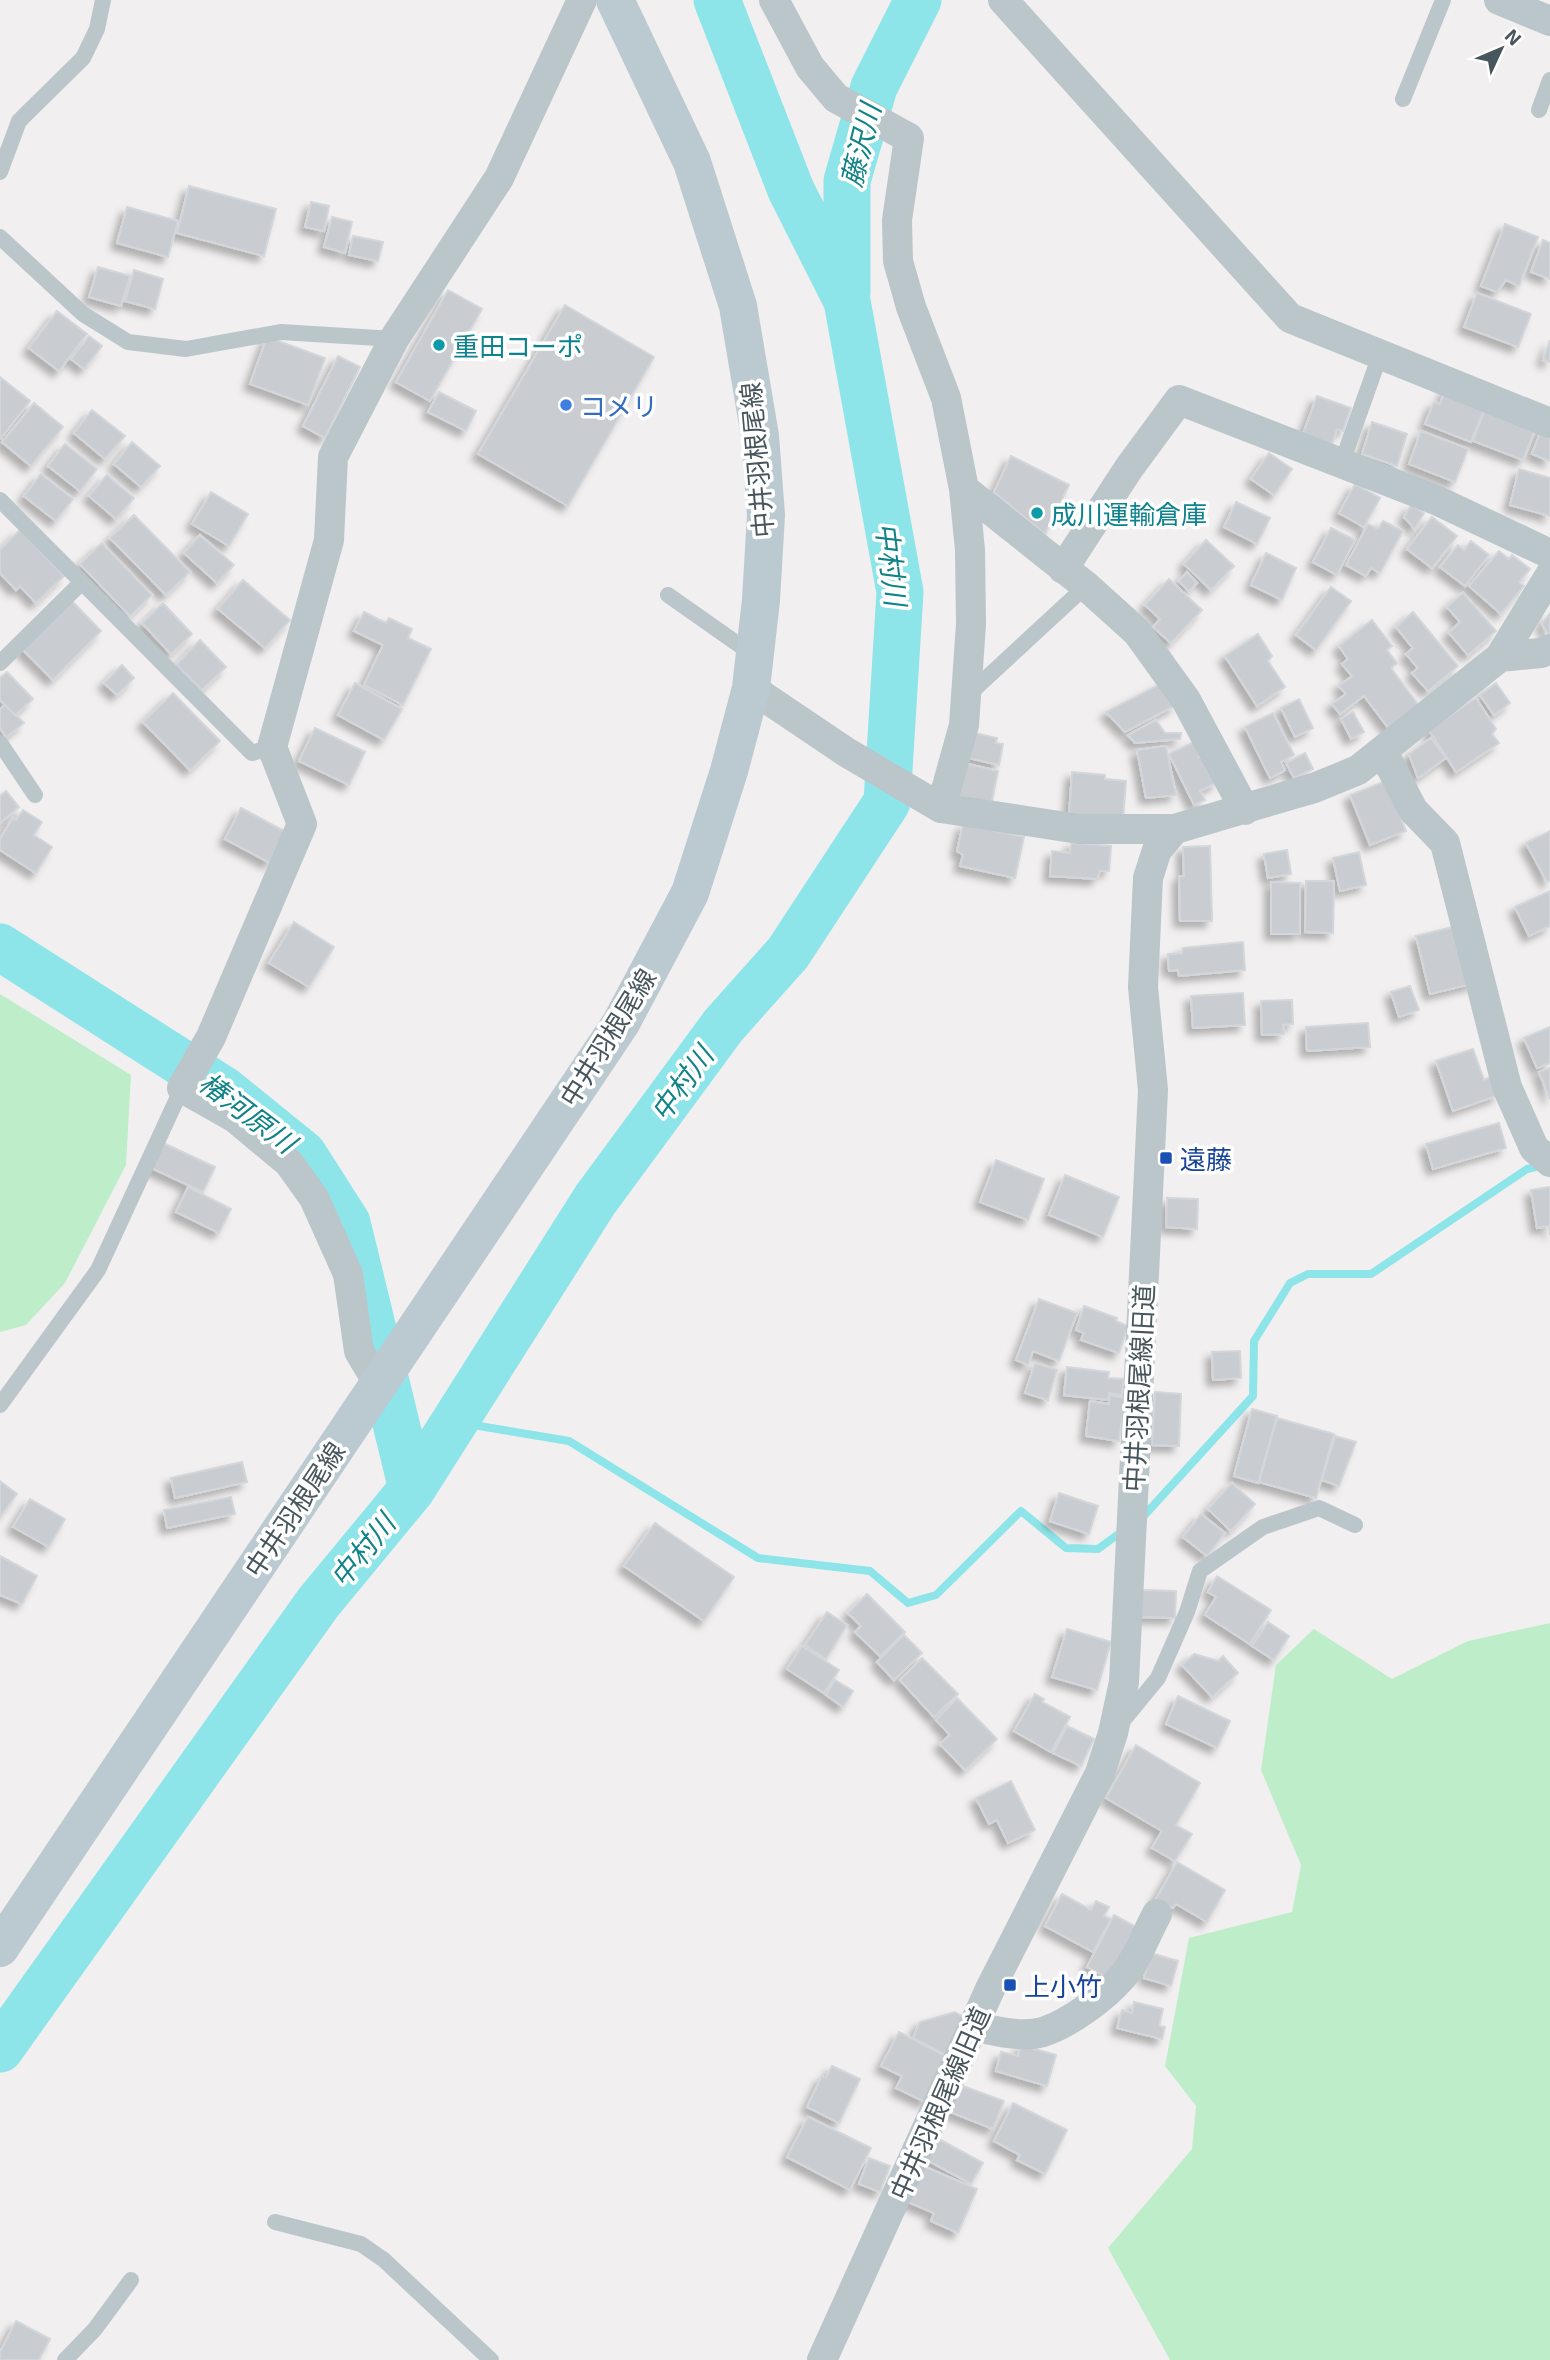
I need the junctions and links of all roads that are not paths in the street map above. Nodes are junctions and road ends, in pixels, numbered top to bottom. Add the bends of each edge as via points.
1 (103, 0) edge
2 (582, 0) edge
3 (615, 0) edge
4 (774, 0) edge
5 (1003, 0) edge
6 (1443, 0) edge
7 (1499, 0) edge
8 (1550, 21) edge
9 (1550, 80) edge
10 (1403, 99) dead end
11 (1539, 110) dead end
12 (0, 172) edge
13 (0, 237) edge
14 (394, 339) junction
15 (1380, 355) junction
16 (1550, 423) edge
17 (1340, 465) junction
18 (964, 489) junction
19 (0, 500) edge
20 (1550, 554) edge
21 (1550, 575) edge
22 (1075, 578) junction
23 (81, 583) junction
24 (668, 594) dead end
25 (1550, 649) edge
26 (1500, 657) junction
27 (0, 663) edge
28 (752, 671) junction
29 (967, 696) junction
30 (0, 743) edge
31 (272, 747) junction
32 (1383, 752) junction
33 (35, 795) dead end
34 (933, 805) junction
35 (1245, 810) junction
36 (1175, 829) junction
37 (185, 1082) junction
38 (1550, 1162) edge
39 (378, 1383) junction
40 (0, 1405) edge
41 (1355, 1525) dead end
42 (1113, 1733) junction
43 (1157, 1914) dead end
44 (0, 1948) edge
45 (973, 2026) junction
46 (275, 2222) dead end
47 (131, 2280) dead end
48 (65, 2360) edge
49 (491, 2360) edge
50 (822, 2360) edge

1 - 12 lane via 97,29 83,58 19,121
2 - 14 street via 499,178
3 - 28 main road, 中井羽根尾線 via 692,162 738,306 760,436 766,515
4 - 18 street via 810,67 836,97 909,138 897,220 898,261 946,398
5 - 15 street via 1290,318
6 - 10 lane
7 - 8 street
9 - 11 lane
13 - 14 lane via 83,314 128,342 186,349 281,332
14 - 31 street via 333,457 329,540
15 - 16 street
15 - 17 lane
17 - 20 street via 1436,500
17 - 22 street via 1179,400 1129,468
18 - 22 street
18 - 29 street via 970,550
19 - 23 lane
21 - 26 street
22 - 29 lane
22 - 35 street via 1137,632 1186,700
23 - 27 lane
23 - 31 lane via 251,753
24 - 28 lane
25 - 26 street
26 - 32 street
28 - 34 street via 846,752
28 - 39 main road, 中井羽根尾線 via 729,771 690,892 621,1023
29 - 34 street via 964,725
30 - 33 lane
31 - 37 street via 302,824 211,1037
32 - 35 street via 1357,770
32 - 38 street via 1413,810 1445,843 1507,1087 1534,1147
34 - 36 street via 1079,828
35 - 36 street
36 - 42 street, 中井羽根尾線旧道 via 1157,850 1149,878 1143,987 1153,1090 1124,1682
37 - 39 street via 289,1163 314,1198 348,1274 359,1351
37 - 40 lane via 97,1270
39 - 44 main road, 中井羽根尾線
41 - 42 lane via 1319,1508 1263,1527 1200,1571 1158,1678
42 - 45 street, 中井羽根尾線旧道 via 1084,1806
43 - 45 street via 1124,1975 1062,2022 1041,2032 1005,2033
45 - 50 street, 中井羽根尾線旧道
46 - 49 lane via 361,2244
47 - 48 lane

